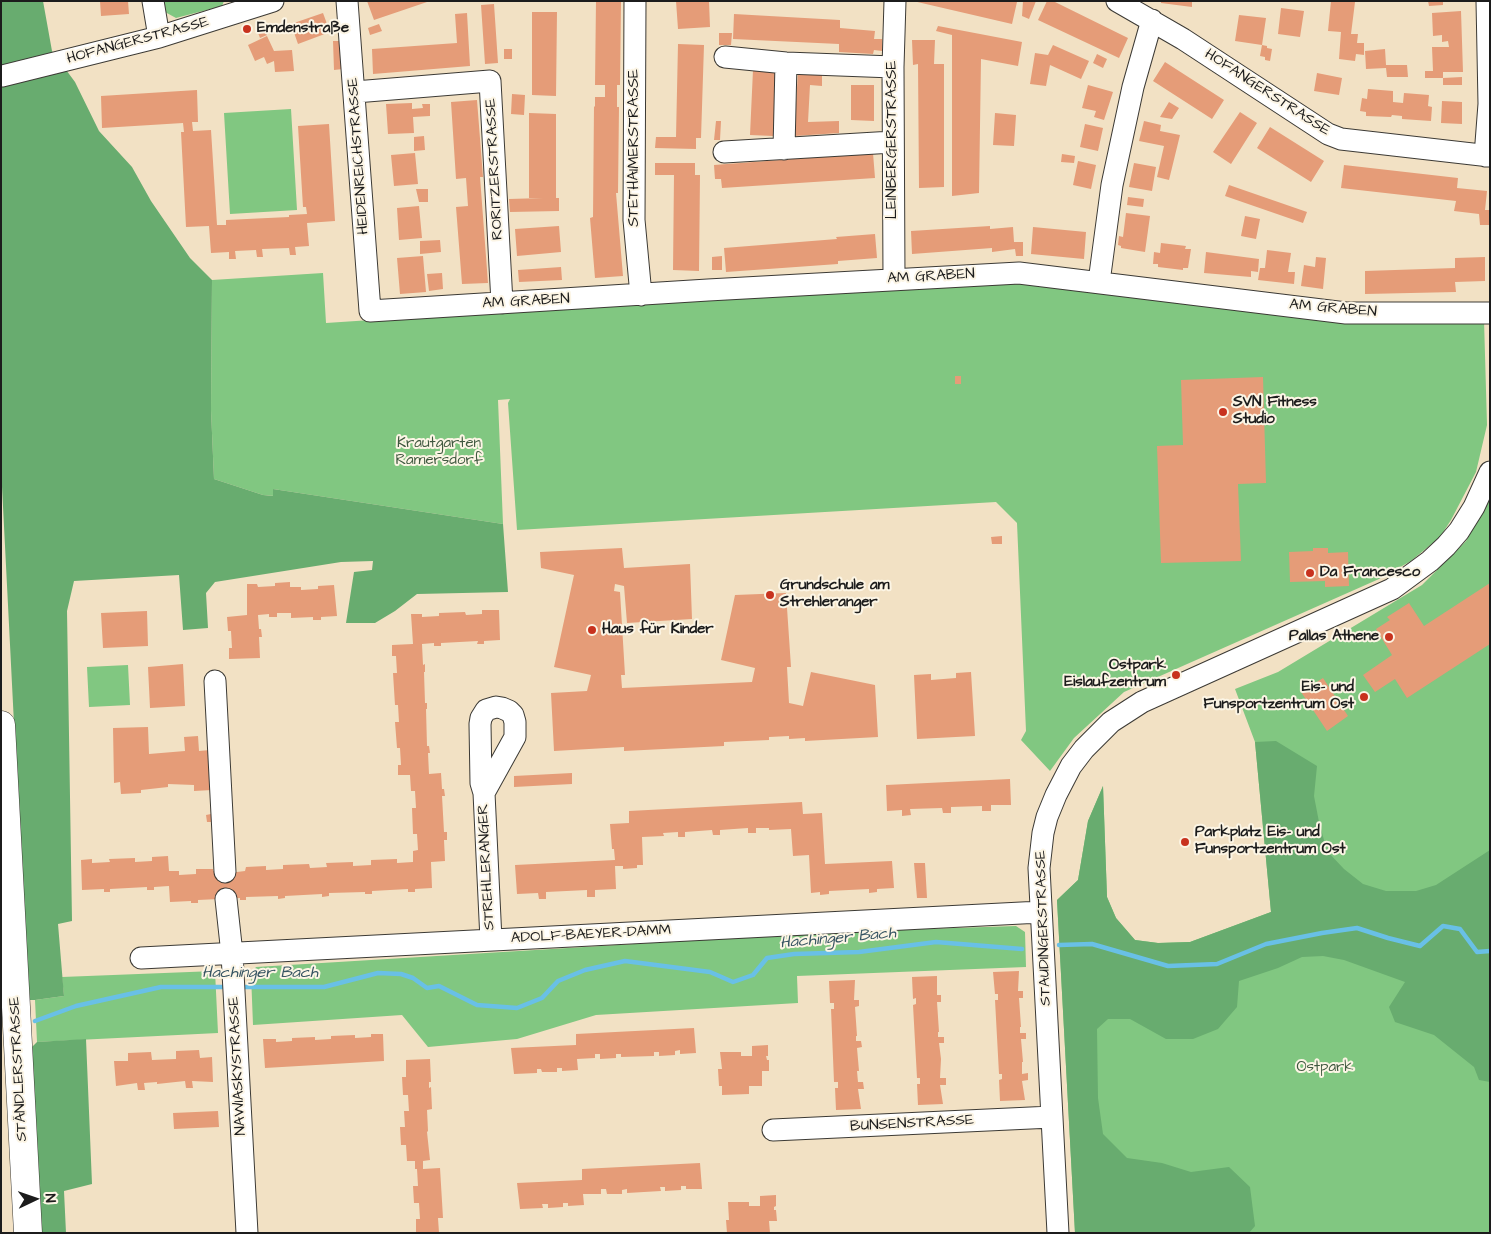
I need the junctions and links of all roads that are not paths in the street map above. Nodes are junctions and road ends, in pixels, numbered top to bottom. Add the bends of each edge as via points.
1 (153, 1) edge
2 (274, 1) edge
3 (348, 1) edge
4 (635, 1) edge
5 (895, 1) edge
6 (1117, 1) edge
7 (1487, 1) edge
8 (1152, 20) junction
9 (159, 37) junction
10 (725, 58) dead end
11 (786, 63) junction
12 (893, 67) junction
13 (2, 76) edge
14 (355, 92) junction
15 (893, 142) junction
16 (784, 149) junction
17 (724, 152) dead end
18 (1488, 156) edge
19 (894, 279) junction
20 (1099, 282) junction
21 (640, 295) junction
22 (502, 303) junction
23 (370, 311) joint
24 (1490, 313) edge
25 (1490, 472) edge
26 (215, 681) dead end
27 (1, 725) edge
28 (484, 793) dead end
29 (225, 872) dead end
30 (226, 899) dead end
31 (1041, 912) junction
32 (491, 940) junction
33 (232, 954) junction
34 (141, 958) dead end
35 (1, 1016) edge
36 (1052, 1117) junction
37 (773, 1130) dead end
38 (13, 1233) edge
39 (28, 1233) edge
40 (247, 1233) edge
41 (1058, 1233) edge

1 - 9 street
2 - 9 street, HOFANGERSTRASSE
3 - 14 street, HEIDENREICHSTRASSE
4 - 21 street, STETHAIMERSTRASSE via 634,220
5 - 12 street, LEINBERGERSTRASSE
6 - 8 street, HOFANGERSTRASSE
7 - 18 street
8 - 18 street, HOFANGERSTRASSE via 1340,139
8 - 20 street via 1133,87 1112,185
9 - 13 street, HOFANGERSTRASSE
10 - 11 street
11 - 12 street
11 - 16 street
12 - 15 street, LEINBERGERSTRASSE
14 - 22 street, RORITZERSTRASSE via 490,81
14 - 23 street, HEIDENREICHSTRASSE
15 - 16 street
15 - 19 street, LEINBERGERSTRASSE
16 - 17 street
19 - 20 street, AM GRABEN via 1019,273
19 - 21 street, AM GRABEN
20 - 24 street, AM GRABEN via 1346,313
21 - 22 street, AM GRABEN
22 - 23 street, AM GRABEN
25 - 31 street, STAUDINGERSTRASSE via 1459,531 1430,561 1392,589 1169,689 1111,722 1072,766 1047,817 1040,868
26 - 29 street
27 - 39 highway, STÄNDLERSTRASSE
28 - 32 street, STREHLERANGER
30 - 33 street, NAWIASKYSTRASSE
31 - 32 street, ADOLF-BAEYER-DAMM
31 - 36 street, STAUDINGERSTRASSE
32 - 33 street, ADOLF-BAEYER-DAMM
33 - 34 street, ADOLF-BAEYER-DAMM
33 - 40 street, NAWIASKYSTRASSE
35 - 38 highway, STÄNDLERSTRASSE
36 - 37 street, BUNSENSTRASSE
36 - 41 street, STAUDINGERSTRASSE

